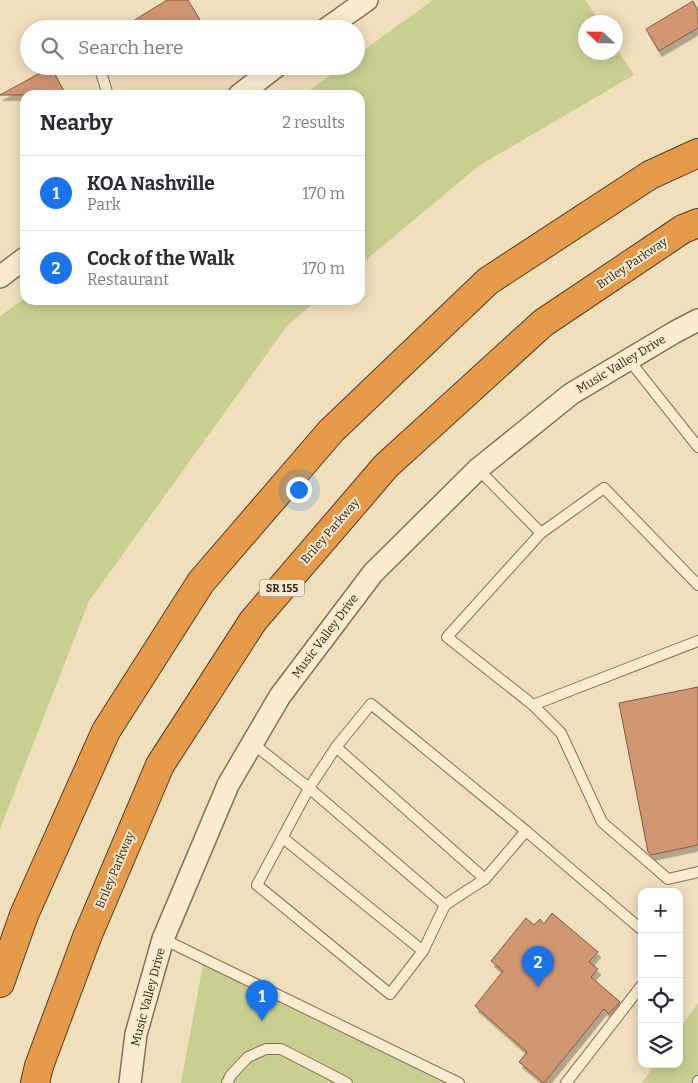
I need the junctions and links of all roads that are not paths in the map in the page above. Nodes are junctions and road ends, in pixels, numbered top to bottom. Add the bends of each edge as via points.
1 (367, 0) edge
2 (339, 20) edge
3 (102, 75) edge
4 (265, 75) edge
5 (106, 90) edge
6 (246, 90) edge
7 (698, 153) edge
8 (698, 223) edge
9 (20, 262) edge
10 (0, 277) edge
11 (698, 320) edge
12 (629, 360) junction
13 (698, 446) edge
14 (478, 468) junction
15 (541, 533) junction
16 (698, 585) edge
17 (698, 641) edge
18 (533, 705) junction
19 (252, 743) junction
20 (336, 747) junction
21 (309, 788) junction
22 (526, 831) junction
23 (283, 838) junction
24 (698, 872) edge
25 (485, 879) junction
26 (445, 905) junction
27 (638, 927) edge
28 (163, 939) junction
29 (423, 951) junction
30 (0, 983) edge
31 (638, 990) edge
32 (35, 1083) edge
33 (130, 1083) edge
34 (227, 1083) edge
35 (347, 1083) edge
36 (459, 1083) edge
37 (566, 1083) edge

1 - 2 street
3 - 5 lane
4 - 6 street
7 - 30 highway via 650,175 488,281 331,431 201,582 106,731 24,915
8 - 32 highway, Briley Parkway / SR 155 via 683,229 542,323 386,466 253,621 160,765 87,936
9 - 10 street
11 - 12 street, Music Valley Drive
12 - 13 lane
12 - 14 street, Music Valley Drive via 571,394
14 - 15 lane
14 - 19 street, Music Valley Drive via 373,573 280,696
15 - 16 lane via 604,488
15 - 18 lane via 447,637
17 - 18 lane
18 - 24 lane via 561,733 602,822 668,879
19 - 21 lane
19 - 28 street, Music Valley Drive via 228,785
20 - 21 lane
20 - 22 lane via 371,704
20 - 25 lane
21 - 23 lane
21 - 26 lane
22 - 25 lane
22 - 27 lane
23 - 29 lane
23 - 29 lane via 257,885 390,994
25 - 26 lane
26 - 29 lane
28 - 33 street, Music Valley Drive via 136,1034
28 - 36 lane
31 - 37 lane
34 - 35 lane via 248,1057 266,1049 281,1049

